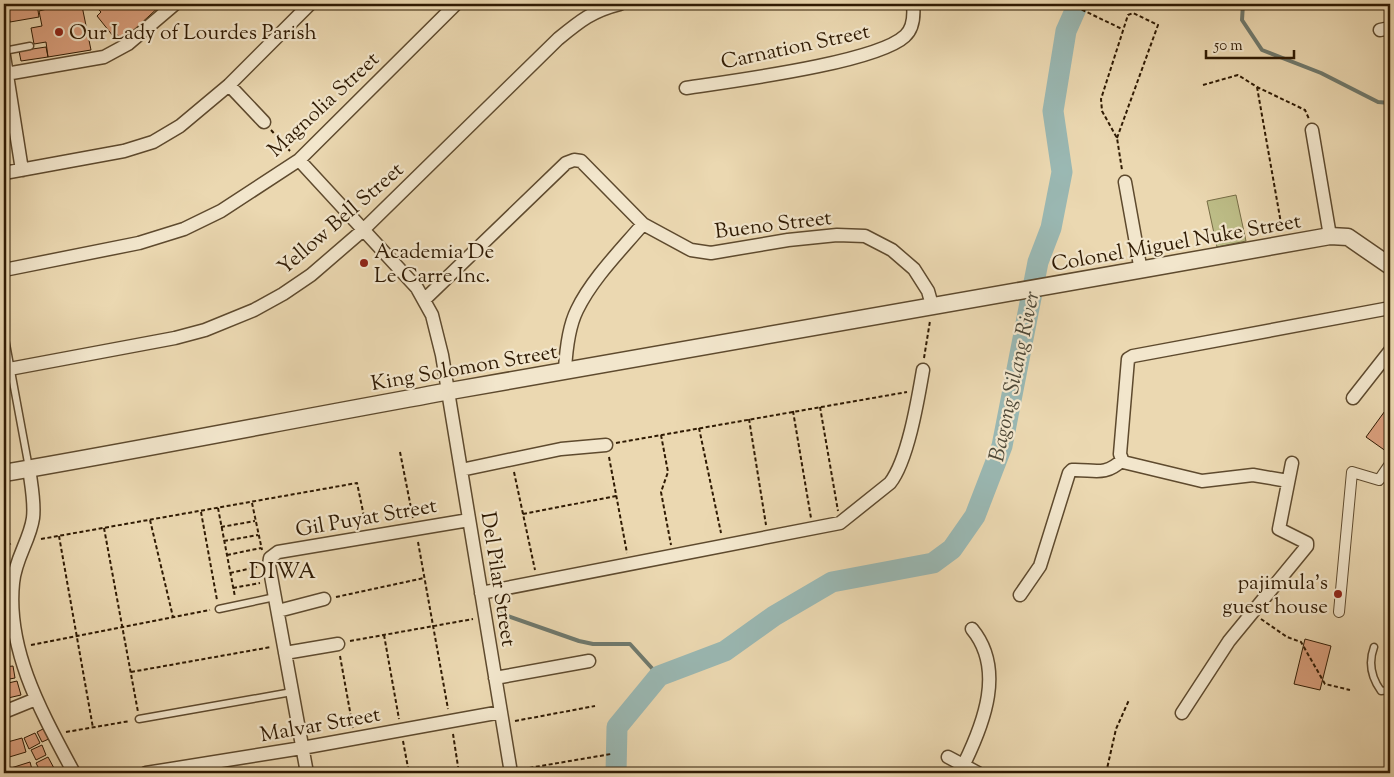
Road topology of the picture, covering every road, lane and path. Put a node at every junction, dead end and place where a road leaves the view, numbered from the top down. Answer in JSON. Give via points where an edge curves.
{"nodes":[{"id":1,"x":175,"y":4,"type":"edge"},
{"id":2,"x":310,"y":4,"type":"edge"},
{"id":3,"x":456,"y":4,"type":"edge"},
{"id":4,"x":620,"y":4,"type":"edge"},
{"id":5,"x":913,"y":4,"type":"edge"},
{"id":6,"x":1070,"y":4,"type":"edge"},
{"id":7,"x":1123,"y":29,"type":"junction"},
{"id":8,"x":30,"y":46,"type":"dead end"},
{"id":9,"x":4,"y":51,"type":"edge"},
{"id":10,"x":4,"y":56,"type":"edge"},
{"id":11,"x":6,"y":74,"type":"junction"},
{"id":12,"x":229,"y":84,"type":"junction"},
{"id":13,"x":1203,"y":85,"type":"dead end"},
{"id":14,"x":1257,"y":87,"type":"junction"},
{"id":15,"x":686,"y":88,"type":"dead end"},
{"id":16,"x":264,"y":122,"type":"joint"},
{"id":17,"x":1312,"y":130,"type":"joint"},
{"id":18,"x":1117,"y":138,"type":"junction"},
{"id":19,"x":298,"y":160,"type":"junction"},
{"id":20,"x":22,"y":170,"type":"junction"},
{"id":21,"x":4,"y":173,"type":"edge"},
{"id":22,"x":1125,"y":182,"type":"joint"},
{"id":23,"x":643,"y":224,"type":"junction"},
{"id":24,"x":362,"y":231,"type":"junction"},
{"id":25,"x":1330,"y":236,"type":"junction"},
{"id":26,"x":1285,"y":244,"type":"junction"},
{"id":27,"x":1390,"y":266,"type":"edge"},
{"id":28,"x":4,"y":270,"type":"edge"},
{"id":29,"x":1141,"y":271,"type":"junction"},
{"id":30,"x":424,"y":300,"type":"junction"},
{"id":31,"x":932,"y":305,"type":"junction"},
{"id":32,"x":1390,"y":308,"type":"edge"},
{"id":33,"x":4,"y":333,"type":"edge"},
{"id":34,"x":1390,"y":351,"type":"edge"},
{"id":35,"x":7,"y":370,"type":"edge"},
{"id":36,"x":565,"y":370,"type":"junction"},
{"id":37,"x":923,"y":370,"type":"joint"},
{"id":38,"x":919,"y":390,"type":"junction"},
{"id":39,"x":448,"y":391,"type":"junction"},
{"id":40,"x":1353,"y":398,"type":"dead end"},
{"id":41,"x":820,"y":407,"type":"junction"},
{"id":42,"x":793,"y":411,"type":"junction"},
{"id":43,"x":749,"y":419,"type":"junction"},
{"id":44,"x":699,"y":428,"type":"junction"},
{"id":45,"x":661,"y":435,"type":"junction"},
{"id":46,"x":606,"y":445,"type":"junction"},
{"id":47,"x":400,"y":452,"type":"dead end"},
{"id":48,"x":512,"y":460,"type":"junction"},
{"id":49,"x":1122,"y":460,"type":"junction"},
{"id":50,"x":1292,"y":463,"type":"dead end"},
{"id":51,"x":1390,"y":464,"type":"edge"},
{"id":52,"x":29,"y":468,"type":"junction"},
{"id":53,"x":461,"y":470,"type":"junction"},
{"id":54,"x":4,"y":473,"type":"edge"},
{"id":55,"x":1288,"y":481,"type":"junction"},
{"id":56,"x":616,"y":496,"type":"junction"},
{"id":57,"x":252,"y":502,"type":"junction"},
{"id":58,"x":218,"y":508,"type":"junction"},
{"id":59,"x":201,"y":511,"type":"junction"},
{"id":60,"x":523,"y":514,"type":"junction"},
{"id":61,"x":150,"y":520,"type":"junction"},
{"id":62,"x":469,"y":520,"type":"junction"},
{"id":63,"x":255,"y":521,"type":"junction"},
{"id":64,"x":840,"y":523,"type":"junction"},
{"id":65,"x":221,"y":527,"type":"junction"},
{"id":66,"x":104,"y":528,"type":"junction"},
{"id":67,"x":813,"y":528,"type":"junction"},
{"id":68,"x":415,"y":530,"type":"junction"},
{"id":69,"x":258,"y":535,"type":"junction"},
{"id":70,"x":59,"y":536,"type":"junction"},
{"id":71,"x":368,"y":537,"type":"junction"},
{"id":72,"x":768,"y":537,"type":"junction"},
{"id":73,"x":24,"y":542,"type":"junction"},
{"id":74,"x":224,"y":542,"type":"junction"},
{"id":75,"x":4,"y":546,"type":"edge"},
{"id":76,"x":723,"y":546,"type":"junction"},
{"id":77,"x":261,"y":548,"type":"junction"},
{"id":78,"x":227,"y":555,"type":"junction"},
{"id":79,"x":673,"y":556,"type":"junction"},
{"id":80,"x":270,"y":561,"type":"junction"},
{"id":81,"x":629,"y":564,"type":"junction"},
{"id":82,"x":230,"y":573,"type":"junction"},
{"id":83,"x":424,"y":578,"type":"junction"},
{"id":84,"x":272,"y":581,"type":"junction"},
{"id":85,"x":537,"y":582,"type":"junction"},
{"id":86,"x":233,"y":588,"type":"junction"},
{"id":87,"x":481,"y":593,"type":"junction"},
{"id":88,"x":1020,"y":595,"type":"dead end"},
{"id":89,"x":275,"y":597,"type":"junction"},
{"id":90,"x":324,"y":599,"type":"joint"},
{"id":91,"x":236,"y":605,"type":"junction"},
{"id":92,"x":219,"y":608,"type":"junction"},
{"id":93,"x":278,"y":611,"type":"junction"},
{"id":94,"x":1339,"y":612,"type":"dead end"},
{"id":95,"x":1253,"y":614,"type":"junction"},
{"id":96,"x":485,"y":617,"type":"junction"},
{"id":97,"x":173,"y":618,"type":"junction"},
{"id":98,"x":433,"y":626,"type":"junction"},
{"id":99,"x":122,"y":627,"type":"junction"},
{"id":100,"x":972,"y":629,"type":"dead end"},
{"id":101,"x":384,"y":635,"type":"junction"},
{"id":102,"x":77,"y":636,"type":"junction"},
{"id":103,"x":338,"y":644,"type":"junction"},
{"id":104,"x":18,"y":647,"type":"junction"},
{"id":105,"x":1374,"y":647,"type":"dead end"},
{"id":106,"x":285,"y":649,"type":"junction"},
{"id":107,"x":590,"y":661,"type":"dead end"},
{"id":108,"x":131,"y":672,"type":"junction"},
{"id":109,"x":495,"y":678,"type":"junction"},
{"id":110,"x":1350,"y":690,"type":"dead end"},
{"id":111,"x":1390,"y":690,"type":"edge"},
{"id":112,"x":292,"y":692,"type":"junction"},
{"id":113,"x":36,"y":699,"type":"junction"},
{"id":114,"x":1130,"y":700,"type":"dead end"},
{"id":115,"x":595,"y":706,"type":"dead end"},
{"id":116,"x":4,"y":712,"type":"edge"},
{"id":117,"x":1182,"y":713,"type":"dead end"},
{"id":118,"x":502,"y":718,"type":"junction"},
{"id":119,"x":139,"y":719,"type":"junction"},
{"id":120,"x":450,"y":721,"type":"junction"},
{"id":121,"x":93,"y":728,"type":"junction"},
{"id":122,"x":401,"y":730,"type":"junction"},
{"id":123,"x":54,"y":734,"type":"junction"},
{"id":124,"x":354,"y":739,"type":"junction"},
{"id":125,"x":302,"y":748,"type":"junction"},
{"id":126,"x":611,"y":754,"type":"dead end"},
{"id":127,"x":948,"y":756,"type":"dead end"},
{"id":128,"x":964,"y":764,"type":"junction"},
{"id":129,"x":511,"y":772,"type":"edge"},
{"id":130,"x":74,"y":773,"type":"edge"},
{"id":131,"x":146,"y":773,"type":"edge"},
{"id":132,"x":307,"y":773,"type":"edge"},
{"id":133,"x":409,"y":773,"type":"edge"},
{"id":134,"x":459,"y":773,"type":"edge"},
{"id":135,"x":978,"y":773,"type":"edge"},
{"id":136,"x":1106,"y":773,"type":"edge"}],
"edges":[{"from":1,"to":11,"type":"street","via":[[128,44],[104,57]]},
{"from":2,"to":12,"type":"street"},
{"from":3,"to":19,"type":"street","name":"Magnolia Street"},
{"from":4,"to":24,"type":"street","name":"Yellow Bell Street","via":[[598,10],[558,39]]},
{"from":5,"to":15,"type":"street","name":"Carnation Street","via":[[914,18],[907,35],[889,46],[815,66]]},
{"from":6,"to":7,"type":"path"},
{"from":7,"to":18,"type":"path","via":[[1101,99],[1102,111]]},
{"from":7,"to":18,"type":"path","via":[[1128,15],[1133,13],[1158,25]]},
{"from":8,"to":9,"type":"lane"},
{"from":10,"to":11,"type":"street"},
{"from":11,"to":20,"type":"street"},
{"from":12,"to":16,"type":"street"},
{"from":12,"to":20,"type":"street","via":[[180,126],[153,142],[124,151]]},
{"from":13,"to":14,"type":"path","via":[[1238,75]]},
{"from":14,"to":17,"type":"path","via":[[1305,110]]},
{"from":14,"to":26,"type":"path"},
{"from":16,"to":19,"type":"path"},
{"from":17,"to":25,"type":"street"},
{"from":18,"to":22,"type":"path"},
{"from":19,"to":24,"type":"street","name":"Del Pilar Street"},
{"from":19,"to":28,"type":"street","name":"Magnolia Street","via":[[221,212],[184,229],[139,243]]},
{"from":20,"to":21,"type":"street"},
{"from":22,"to":29,"type":"street"},
{"from":23,"to":30,"type":"street","name":"Bueno Street","via":[[581,161],[574,160],[566,163]]},
{"from":23,"to":31,"type":"street","name":"Bueno Street","via":[[691,250],[711,253],[788,240],[865,236],[892,250],[914,269],[928,291]]},
{"from":23,"to":36,"type":"street","via":[[576,312],[566,350]]},
{"from":24,"to":30,"type":"street","name":"Del Pilar Street","via":[[404,273]]},
{"from":24,"to":35,"type":"street","name":"Yellow Bell Street","via":[[311,275],[283,294],[205,330]]},
{"from":25,"to":26,"type":"street","name":"Colonel Miguel Nuke Street"},
{"from":25,"to":27,"type":"street","name":"Colonel Miguel Nuke Street","via":[[1348,237]]},
{"from":26,"to":29,"type":"street","name":"Colonel Miguel Nuke Street"},
{"from":29,"to":31,"type":"street","name":"Colonel Miguel Nuke Street"},
{"from":30,"to":39,"type":"street","name":"Del Pilar Street","via":[[437,334]]},
{"from":31,"to":36,"type":"street","name":"King Solomon Street"},
{"from":31,"to":37,"type":"path"},
{"from":32,"to":49,"type":"street","via":[[1129,358]]},
{"from":33,"to":35,"type":"lane"},
{"from":34,"to":40,"type":"street"},
{"from":35,"to":52,"type":"lane"},
{"from":36,"to":39,"type":"street","name":"King Solomon Street"},
{"from":37,"to":38,"type":"street"},
{"from":38,"to":41,"type":"path"},
{"from":38,"to":64,"type":"street","via":[[909,437],[892,480]]},
{"from":39,"to":52,"type":"street","name":"King Solomon Street"},
{"from":39,"to":53,"type":"street","name":"Del Pilar Street"},
{"from":41,"to":42,"type":"path"},
{"from":41,"to":64,"type":"path"},
{"from":42,"to":43,"type":"path"},
{"from":42,"to":67,"type":"path"},
{"from":43,"to":44,"type":"path"},
{"from":43,"to":72,"type":"path"},
{"from":44,"to":45,"type":"path"},
{"from":44,"to":76,"type":"path"},
{"from":45,"to":46,"type":"path"},
{"from":45,"to":79,"type":"path","via":[[668,472],[661,492]]},
{"from":46,"to":48,"type":"street","via":[[561,449]]},
{"from":46,"to":56,"type":"path"},
{"from":47,"to":68,"type":"path"},
{"from":48,"to":53,"type":"street"},
{"from":48,"to":60,"type":"path"},
{"from":49,"to":55,"type":"street","via":[[1127,464],[1202,481],[1253,475]]},
{"from":49,"to":88,"type":"street","via":[[1113,469],[1072,470],[1069,473],[1040,566]]},
{"from":50,"to":55,"type":"street"},
{"from":51,"to":94,"type":"street","via":[[1379,480],[1352,472]]},
{"from":52,"to":54,"type":"street","name":"King Solomon Street"},
{"from":52,"to":73,"type":"street","via":[[33,519]]},
{"from":53,"to":62,"type":"street","name":"Del Pilar Street"},
{"from":55,"to":95,"type":"street","via":[[1279,529],[1308,546]]},
{"from":56,"to":60,"type":"path"},
{"from":56,"to":81,"type":"path"},
{"from":57,"to":58,"type":"path"},
{"from":57,"to":63,"type":"path"},
{"from":57,"to":71,"type":"path","via":[[358,483]]},
{"from":58,"to":59,"type":"path"},
{"from":58,"to":65,"type":"path"},
{"from":59,"to":61,"type":"path"},
{"from":59,"to":92,"type":"path"},
{"from":60,"to":85,"type":"path"},
{"from":61,"to":66,"type":"path"},
{"from":61,"to":97,"type":"path"},
{"from":62,"to":68,"type":"street","name":"Gil Puyat Street"},
{"from":62,"to":87,"type":"street","name":"Del Pilar Street"},
{"from":63,"to":65,"type":"path"},
{"from":63,"to":69,"type":"path"},
{"from":64,"to":67,"type":"street"},
{"from":65,"to":74,"type":"path"},
{"from":66,"to":70,"type":"path"},
{"from":66,"to":99,"type":"path"},
{"from":67,"to":72,"type":"street"},
{"from":68,"to":71,"type":"street","name":"Gil Puyat Street"},
{"from":68,"to":83,"type":"path"},
{"from":69,"to":74,"type":"path"},
{"from":69,"to":77,"type":"path"},
{"from":70,"to":73,"type":"path"},
{"from":70,"to":102,"type":"path"},
{"from":71,"to":80,"type":"street","name":"Gil Puyat Street","via":[[278,552]]},
{"from":72,"to":76,"type":"street"},
{"from":73,"to":75,"type":"path"},
{"from":73,"to":104,"type":"street","via":[[13,584],[12,606]]},
{"from":74,"to":78,"type":"path"},
{"from":76,"to":79,"type":"street"},
{"from":77,"to":78,"type":"path"},
{"from":77,"to":80,"type":"path"},
{"from":78,"to":82,"type":"path"},
{"from":79,"to":81,"type":"street"},
{"from":80,"to":82,"type":"path"},
{"from":80,"to":84,"type":"street"},
{"from":81,"to":85,"type":"street"},
{"from":82,"to":86,"type":"path"},
{"from":83,"to":90,"type":"path"},
{"from":83,"to":98,"type":"path"},
{"from":84,"to":86,"type":"path"},
{"from":84,"to":89,"type":"street"},
{"from":85,"to":87,"type":"street"},
{"from":86,"to":91,"type":"path"},
{"from":87,"to":96,"type":"street","name":"Del Pilar Street"},
{"from":89,"to":91,"type":"lane"},
{"from":89,"to":93,"type":"street"},
{"from":90,"to":93,"type":"street"},
{"from":91,"to":92,"type":"lane"},
{"from":92,"to":97,"type":"path"},
{"from":93,"to":106,"type":"street"},
{"from":95,"to":110,"type":"path","via":[[1287,637],[1301,642],[1326,684]]},
{"from":95,"to":117,"type":"street","via":[[1211,666]]},
{"from":96,"to":98,"type":"path"},
{"from":96,"to":109,"type":"street","name":"Del Pilar Street"},
{"from":97,"to":99,"type":"path"},
{"from":98,"to":101,"type":"path"},
{"from":98,"to":120,"type":"path"},
{"from":99,"to":102,"type":"path"},
{"from":99,"to":108,"type":"path"},
{"from":100,"to":128,"type":"street","via":[[981,640],[990,668],[984,715]]},
{"from":101,"to":103,"type":"path"},
{"from":101,"to":122,"type":"path"},
{"from":102,"to":104,"type":"path"},
{"from":102,"to":121,"type":"path"},
{"from":103,"to":106,"type":"street"},
{"from":103,"to":124,"type":"path"},
{"from":104,"to":113,"type":"street"},
{"from":105,"to":111,"type":"lane","via":[[1370,662],[1375,682],[1381,691]]},
{"from":106,"to":108,"type":"path"},
{"from":106,"to":112,"type":"street"},
{"from":107,"to":109,"type":"street"},
{"from":108,"to":119,"type":"path"},
{"from":109,"to":118,"type":"street","name":"Del Pilar Street"},
{"from":112,"to":119,"type":"lane"},
{"from":112,"to":125,"type":"street"},
{"from":113,"to":116,"type":"street"},
{"from":113,"to":123,"type":"street"},
{"from":114,"to":136,"type":"path","via":[[1116,729]]},
{"from":115,"to":118,"type":"path"},
{"from":118,"to":120,"type":"street","name":"Malvar Street"},
{"from":118,"to":129,"type":"street","name":"Del Pilar Street"},
{"from":119,"to":121,"type":"path"},
{"from":120,"to":122,"type":"street","name":"Malvar Street"},
{"from":120,"to":134,"type":"path"},
{"from":121,"to":123,"type":"path"},
{"from":122,"to":124,"type":"street","name":"Malvar Street"},
{"from":122,"to":133,"type":"path"},
{"from":123,"to":130,"type":"street"},
{"from":124,"to":125,"type":"street","name":"Malvar Street"},
{"from":125,"to":131,"type":"street","name":"Malvar Street"},
{"from":125,"to":132,"type":"street"},
{"from":126,"to":129,"type":"path"},
{"from":127,"to":128,"type":"street"},
{"from":128,"to":135,"type":"street"}]}
